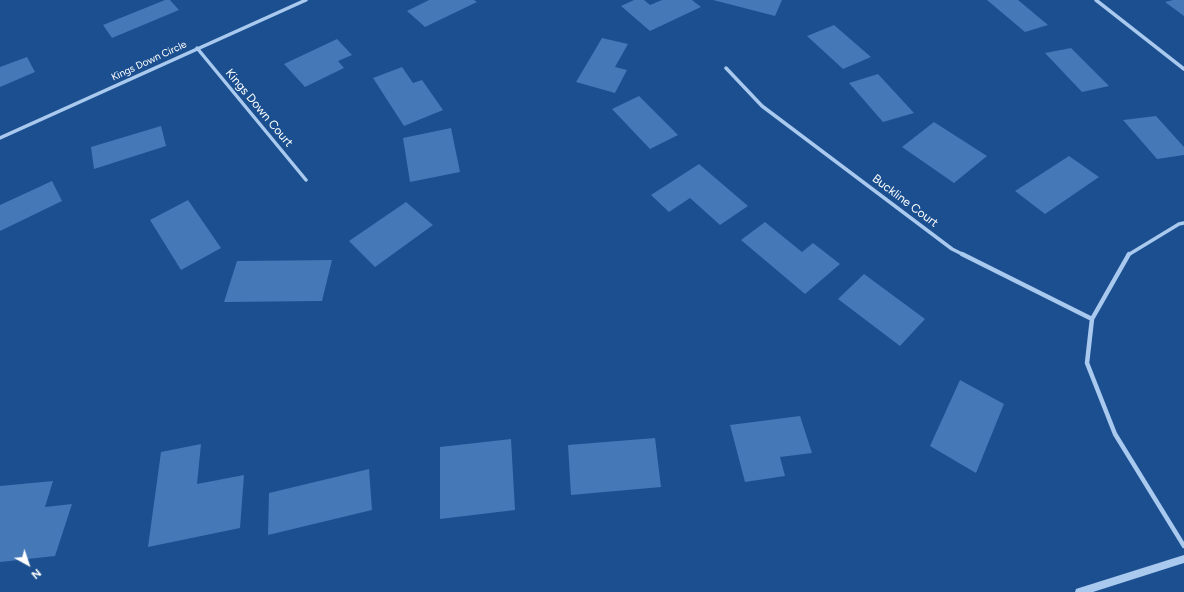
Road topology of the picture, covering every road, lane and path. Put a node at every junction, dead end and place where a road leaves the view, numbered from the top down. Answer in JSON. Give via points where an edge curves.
{"nodes":[{"id":1,"x":306,"y":0,"type":"edge"},
{"id":2,"x":1096,"y":0,"type":"edge"},
{"id":3,"x":197,"y":48,"type":"junction"},
{"id":4,"x":726,"y":68,"type":"dead end"},
{"id":5,"x":1184,"y":69,"type":"edge"},
{"id":6,"x":0,"y":138,"type":"edge"},
{"id":7,"x":306,"y":180,"type":"dead end"},
{"id":8,"x":1184,"y":223,"type":"edge"},
{"id":9,"x":1092,"y":319,"type":"junction"},
{"id":10,"x":1184,"y":546,"type":"edge"},
{"id":11,"x":1184,"y":559,"type":"edge"},
{"id":12,"x":1079,"y":592,"type":"edge"}],
"edges":[{"from":1,"to":3,"type":"street","name":"Kings Down Circle"},
{"from":2,"to":5,"type":"street"},
{"from":3,"to":6,"type":"street","name":"Kings Down Circle"},
{"from":3,"to":7,"type":"street","name":"Kings Down Court"},
{"from":4,"to":9,"type":"street","name":"Buckline Court","via":[[762,106],[952,249]]},
{"from":8,"to":9,"type":"street","via":[[1128,255]]},
{"from":9,"to":10,"type":"street","via":[[1087,363],[1115,434]]},
{"from":11,"to":12,"type":"street"}]}
